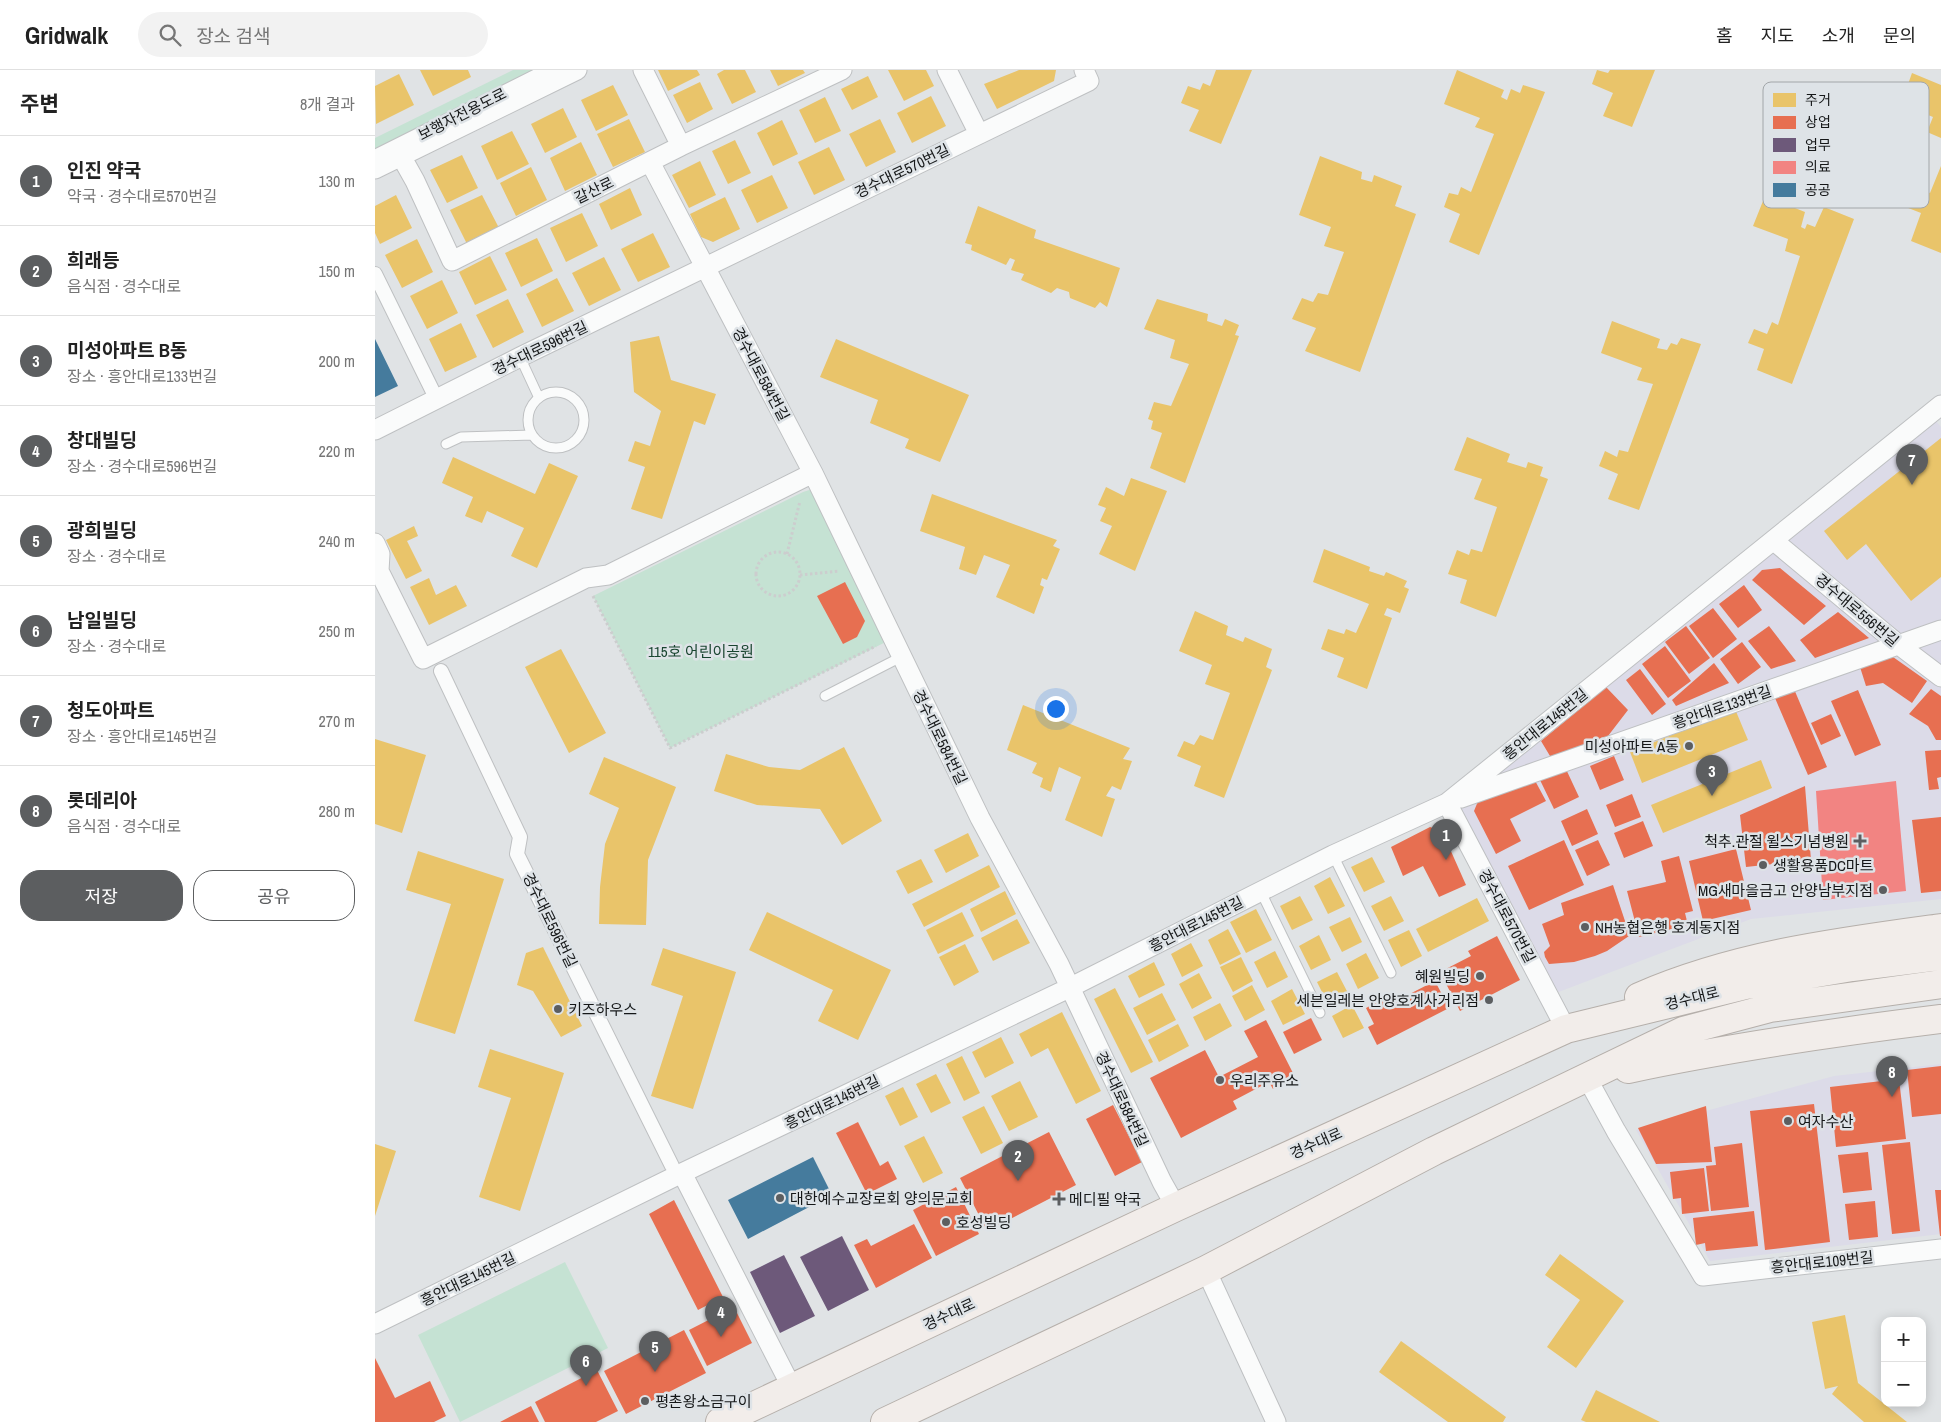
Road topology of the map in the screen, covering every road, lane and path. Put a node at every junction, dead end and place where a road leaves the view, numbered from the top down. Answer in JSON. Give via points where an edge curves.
{"nodes":[{"id":1,"x":549,"y":70,"type":"edge"},
{"id":2,"x":577,"y":70,"type":"edge"},
{"id":3,"x":643,"y":70,"type":"edge"},
{"id":4,"x":841,"y":70,"type":"edge"},
{"id":5,"x":947,"y":70,"type":"edge"},
{"id":6,"x":1084,"y":70,"type":"edge"},
{"id":7,"x":979,"y":134,"type":"junction"},
{"id":8,"x":681,"y":146,"type":"junction"},
{"id":9,"x":401,"y":156,"type":"junction"},
{"id":10,"x":375,"y":157,"type":"edge"},
{"id":11,"x":650,"y":162,"type":"junction"},
{"id":12,"x":375,"y":169,"type":"edge"},
{"id":13,"x":705,"y":267,"type":"junction"},
{"id":14,"x":375,"y":274,"type":"edge"},
{"id":15,"x":520,"y":357,"type":"junction"},
{"id":16,"x":539,"y":398,"type":"junction"},
{"id":17,"x":437,"y":400,"type":"junction"},
{"id":18,"x":1941,"y":404,"type":"edge"},
{"id":19,"x":375,"y":430,"type":"edge"},
{"id":20,"x":532,"y":435,"type":"junction"},
{"id":21,"x":446,"y":444,"type":"dead end"},
{"id":22,"x":813,"y":473,"type":"junction"},
{"id":23,"x":803,"y":492,"type":"dead end"},
{"id":24,"x":1774,"y":541,"type":"junction"},
{"id":25,"x":375,"y":543,"type":"edge"},
{"id":26,"x":787,"y":554,"type":"junction"},
{"id":27,"x":842,"y":570,"type":"dead end"},
{"id":28,"x":800,"y":575,"type":"junction"},
{"id":29,"x":593,"y":596,"type":"dead end"},
{"id":30,"x":1941,"y":630,"type":"edge"},
{"id":31,"x":879,"y":645,"type":"dead end"},
{"id":32,"x":1899,"y":645,"type":"junction"},
{"id":33,"x":901,"y":657,"type":"junction"},
{"id":34,"x":441,"y":671,"type":"dead end"},
{"id":35,"x":1941,"y":677,"type":"edge"},
{"id":36,"x":825,"y":696,"type":"dead end"},
{"id":37,"x":1447,"y":803,"type":"junction"},
{"id":38,"x":1333,"y":855,"type":"junction"},
{"id":39,"x":1261,"y":892,"type":"junction"},
{"id":40,"x":1941,"y":928,"type":"edge"},
{"id":41,"x":1941,"y":956,"type":"edge"},
{"id":42,"x":1391,"y":973,"type":"dead end"},
{"id":43,"x":1941,"y":984,"type":"edge"},
{"id":44,"x":1069,"y":988,"type":"junction"},
{"id":45,"x":1320,"y":1013,"type":"dead end"},
{"id":46,"x":1941,"y":1019,"type":"edge"},
{"id":47,"x":1566,"y":1029,"type":"junction"},
{"id":48,"x":1587,"y":1078,"type":"junction"},
{"id":49,"x":677,"y":1170,"type":"junction"},
{"id":50,"x":1176,"y":1207,"type":"junction"},
{"id":51,"x":1941,"y":1249,"type":"edge"},
{"id":52,"x":1206,"y":1270,"type":"junction"},
{"id":53,"x":375,"y":1324,"type":"edge"},
{"id":54,"x":792,"y":1388,"type":"junction"},
{"id":55,"x":720,"y":1422,"type":"edge"},
{"id":56,"x":885,"y":1422,"type":"edge"},
{"id":57,"x":1276,"y":1422,"type":"edge"}],
"edges":[{"from":1,"to":10,"type":"street","name":"보행자전용도로"},
{"from":2,"to":9,"type":"street"},
{"from":3,"to":8,"type":"street"},
{"from":4,"to":8,"type":"street","name":"갈산로"},
{"from":5,"to":7,"type":"street"},
{"from":6,"to":7,"type":"street","name":"경수대로570번길","via":[[1089,81]]},
{"from":7,"to":13,"type":"street","name":"경수대로570번길"},
{"from":8,"to":11,"type":"street","name":"갈산로"},
{"from":9,"to":11,"type":"street","name":"갈산로","via":[[452,261]]},
{"from":9,"to":12,"type":"street"},
{"from":11,"to":13,"type":"street","name":"경수대로584번길"},
{"from":13,"to":15,"type":"street","name":"경수대로596번길"},
{"from":13,"to":22,"type":"street","name":"경수대로584번길"},
{"from":14,"to":17,"type":"street"},
{"from":15,"to":16,"type":"lane"},
{"from":15,"to":17,"type":"street","name":"경수대로596번길"},
{"from":16,"to":20,"type":"lane","via":[[530,408],[528,422]]},
{"from":16,"to":20,"type":"lane","via":[[551,392],[570,396],[583,411],[584,425],[579,437],[568,446],[555,448],[542,444]]},
{"from":17,"to":19,"type":"street","name":"경수대로596번길"},
{"from":18,"to":24,"type":"street","name":"흥안대로145번길"},
{"from":20,"to":21,"type":"lane","via":[[461,437]]},
{"from":22,"to":25,"type":"street","via":[[608,575],[586,578],[423,659],[379,571],[380,554]]},
{"from":22,"to":33,"type":"street","name":"경수대로584번길"},
{"from":23,"to":26,"type":"path"},
{"from":24,"to":32,"type":"street","name":"경수대로556번길"},
{"from":24,"to":37,"type":"street","name":"흥안대로145번길"},
{"from":26,"to":28,"type":"path","via":[[794,559]]},
{"from":26,"to":28,"type":"path","via":[[779,551],[770,553],[757,564],[755,573],[761,589],[768,594],[785,595],[792,590]]},
{"from":27,"to":28,"type":"path"},
{"from":29,"to":31,"type":"path","via":[[670,748]]},
{"from":30,"to":32,"type":"street","name":"흥안대로133번길"},
{"from":32,"to":35,"type":"street","name":"경수대로556번길"},
{"from":32,"to":37,"type":"street","name":"흥안대로133번길"},
{"from":33,"to":36,"type":"lane"},
{"from":33,"to":44,"type":"street","name":"경수대로584번길"},
{"from":34,"to":49,"type":"street","name":"경수대로596번길","via":[[520,837],[517,854]]},
{"from":37,"to":38,"type":"street","name":"흥안대로145번길"},
{"from":37,"to":47,"type":"street","name":"경수대로570번길"},
{"from":38,"to":39,"type":"street","name":"흥안대로145번길"},
{"from":38,"to":42,"type":"lane"},
{"from":39,"to":44,"type":"street","name":"흥안대로145번길"},
{"from":39,"to":45,"type":"lane"},
{"from":40,"to":47,"type":"main road","via":[[1850,940],[1745,960],[1673,982]]},
{"from":41,"to":47,"type":"main road","name":"경수대로","via":[[1746,984]]},
{"from":43,"to":48,"type":"main road","name":"경수대로","via":[[1770,1008],[1683,1030]]},
{"from":44,"to":49,"type":"street","name":"흥안대로145번길"},
{"from":44,"to":50,"type":"street","name":"경수대로584번길","via":[[1161,1182]]},
{"from":46,"to":48,"type":"main road","via":[[1700,1054]]},
{"from":47,"to":50,"type":"main road","name":"경수대로"},
{"from":48,"to":51,"type":"street","name":"흥안대로109번길","via":[[1703,1276]]},
{"from":48,"to":52,"type":"main road","name":"경수대로","via":[[1434,1151]]},
{"from":49,"to":53,"type":"street","name":"흥안대로145번길"},
{"from":49,"to":54,"type":"street","name":"경수대로596번길"},
{"from":50,"to":54,"type":"main road","name":"경수대로"},
{"from":52,"to":56,"type":"main road","name":"경수대로"},
{"from":52,"to":57,"type":"street"},
{"from":54,"to":55,"type":"main road","name":"경수대로"}]}
